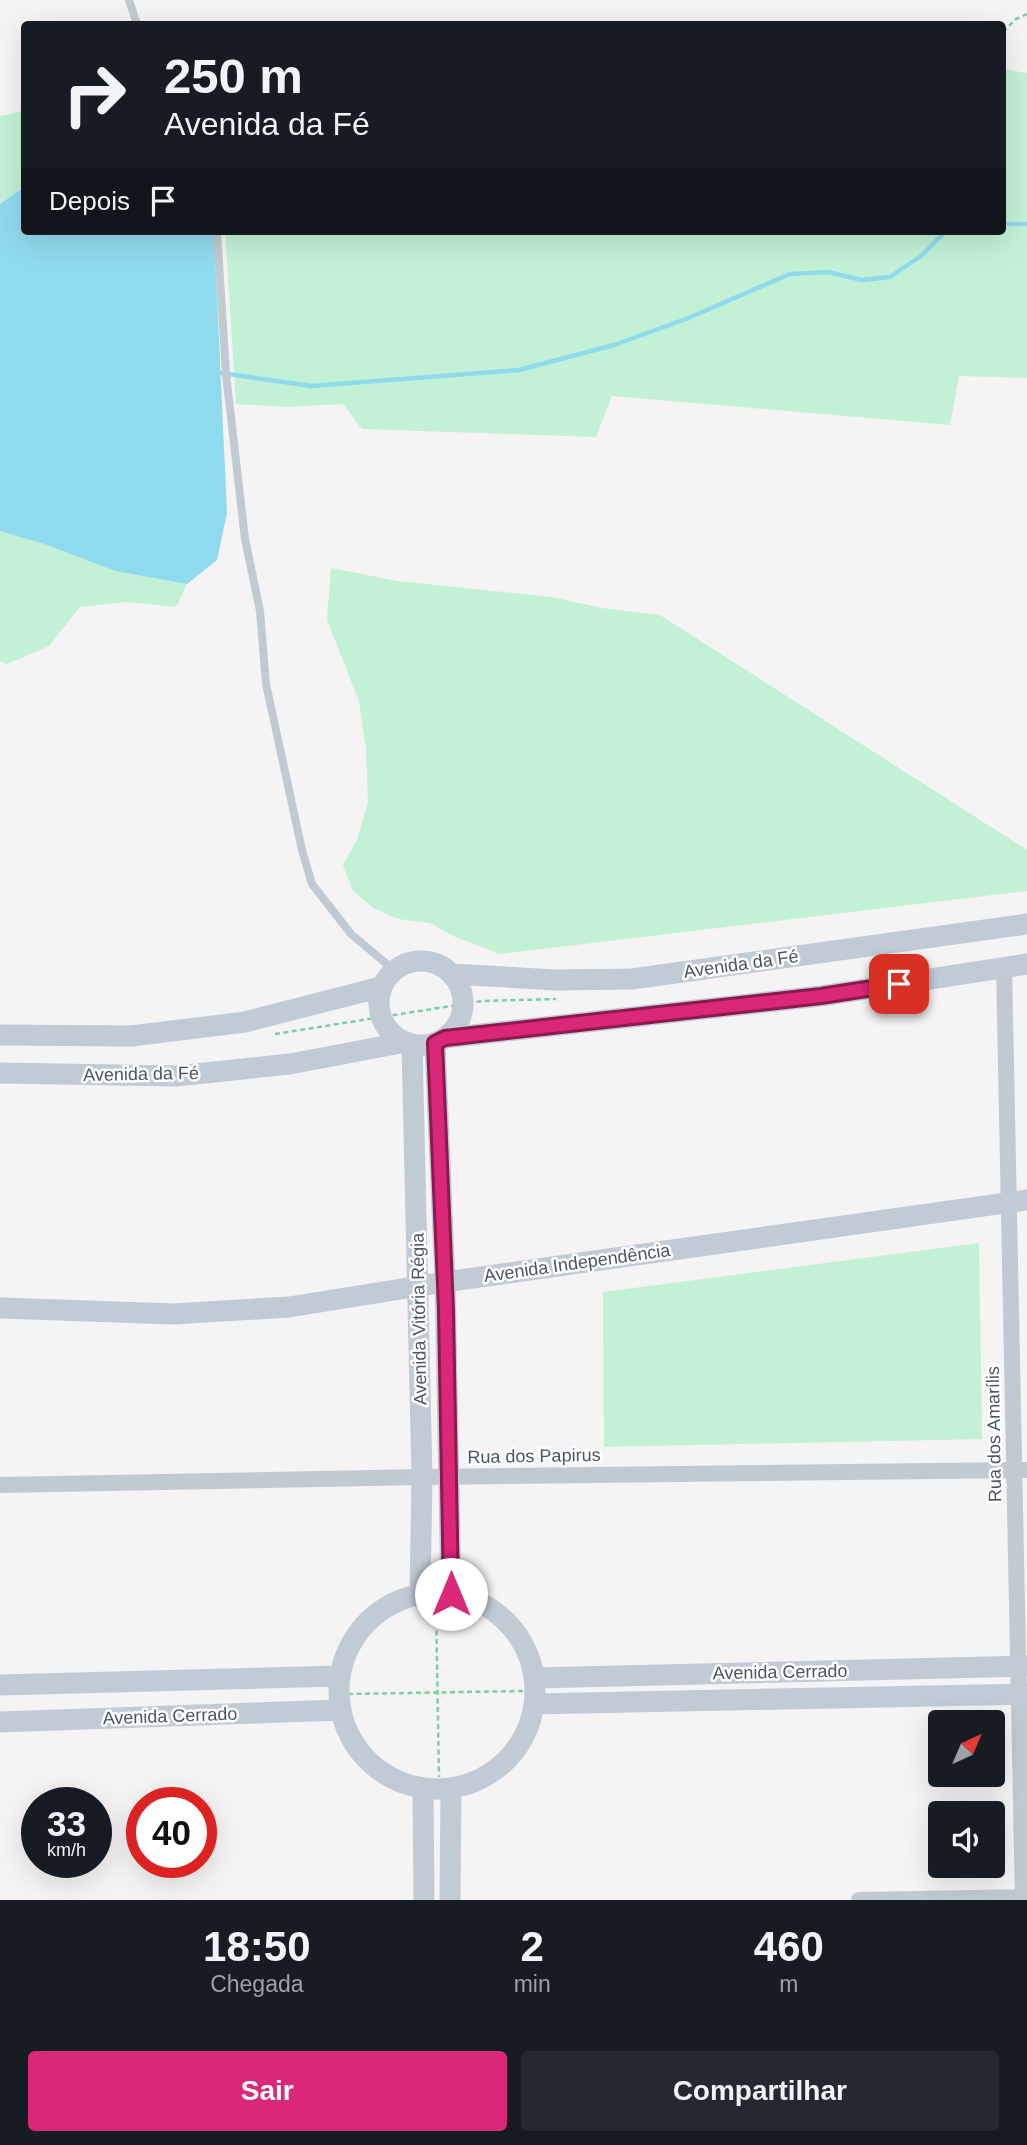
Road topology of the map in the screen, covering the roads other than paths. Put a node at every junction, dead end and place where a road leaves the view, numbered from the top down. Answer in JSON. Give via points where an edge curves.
{"nodes":[{"id":1,"x":129,"y":0,"type":"edge"},
{"id":2,"x":136,"y":21,"type":"edge"},
{"id":3,"x":217,"y":235,"type":"edge"},
{"id":4,"x":1027,"y":924,"type":"edge"},
{"id":5,"x":1027,"y":964,"type":"edge"},
{"id":6,"x":1004,"y":967,"type":"junction"},
{"id":7,"x":453,"y":974,"type":"junction"},
{"id":8,"x":388,"y":979,"type":"junction"},
{"id":9,"x":0,"y":1035,"type":"edge"},
{"id":10,"x":440,"y":1041,"type":"junction"},
{"id":11,"x":409,"y":1043,"type":"junction"},
{"id":12,"x":0,"y":1073,"type":"edge"},
{"id":13,"x":1018,"y":1201,"type":"edge"},
{"id":14,"x":445,"y":1282,"type":"junction"},
{"id":15,"x":419,"y":1287,"type":"junction"},
{"id":16,"x":0,"y":1308,"type":"edge"},
{"id":17,"x":1021,"y":1470,"type":"edge"},
{"id":18,"x":450,"y":1476,"type":"junction"},
{"id":19,"x":422,"y":1477,"type":"junction"},
{"id":20,"x":0,"y":1485,"type":"edge"},
{"id":21,"x":451,"y":1594,"type":"junction"},
{"id":22,"x":420,"y":1595,"type":"junction"},
{"id":23,"x":1023,"y":1666,"type":"edge"},
{"id":24,"x":0,"y":1685,"type":"edge"},
{"id":25,"x":534,"y":1691,"type":"junction"},
{"id":26,"x":339,"y":1693,"type":"junction"},
{"id":27,"x":1023,"y":1695,"type":"edge"},
{"id":28,"x":0,"y":1722,"type":"edge"},
{"id":29,"x":424,"y":1788,"type":"junction"},
{"id":30,"x":451,"y":1788,"type":"junction"},
{"id":31,"x":1024,"y":1898,"type":"edge"},
{"id":32,"x":424,"y":1900,"type":"edge"},
{"id":33,"x":450,"y":1900,"type":"edge"},
{"id":34,"x":859,"y":1900,"type":"edge"}],
"edges":[{"from":1,"to":2,"type":"lane"},
{"from":3,"to":8,"type":"lane","via":[[226,374],[245,539],[260,611],[267,684],[302,849],[312,884]]},
{"from":4,"to":7,"type":"street","name":"Avenida da Fé","via":[[632,979]]},
{"from":5,"to":6,"type":"street"},
{"from":6,"to":10,"type":"street","via":[[821,996]]},
{"from":6,"to":13,"type":"street","name":"Rua dos Amarílis"},
{"from":7,"to":8,"type":"street","name":"Avenida da Fé","via":[[431,961],[405,963]]},
{"from":7,"to":10,"type":"street","via":[[463,1004],[460,1020]]},
{"from":8,"to":9,"type":"street","via":[[246,1022],[131,1036]]},
{"from":8,"to":11,"type":"street","via":[[379,998],[381,1017],[388,1029]]},
{"from":10,"to":11,"type":"street","name":"Avenida da Fé"},
{"from":10,"to":14,"type":"street","name":"Avenida Vitória Régia"},
{"from":11,"to":12,"type":"street","name":"Avenida da Fé","via":[[290,1064],[176,1076]]},
{"from":11,"to":15,"type":"street","name":"Avenida Vitória Régia"},
{"from":13,"to":14,"type":"street","name":"Avenida Independência"},
{"from":13,"to":17,"type":"street","name":"Rua dos Amarílis"},
{"from":14,"to":15,"type":"street","name":"Avenida Independência"},
{"from":14,"to":18,"type":"street","name":"Avenida Vitória Régia"},
{"from":15,"to":16,"type":"street","name":"Avenida Independência","via":[[289,1307],[174,1314]]},
{"from":15,"to":19,"type":"street","name":"Avenida Vitória Régia"},
{"from":17,"to":18,"type":"street","name":"Rua dos Papirus"},
{"from":17,"to":23,"type":"street","name":"Rua dos Amarílis"},
{"from":18,"to":19,"type":"street","name":"Rua dos Papirus"},
{"from":18,"to":21,"type":"street","name":"Avenida Vitória Régia"},
{"from":19,"to":20,"type":"street","name":"Rua dos Papirus"},
{"from":19,"to":22,"type":"street","name":"Avenida Vitória Régia"},
{"from":21,"to":22,"type":"street"},
{"from":21,"to":25,"type":"street","via":[[485,1606],[506,1623],[522,1644]]},
{"from":22,"to":26,"type":"street","via":[[391,1604],[366,1622],[348,1647]]},
{"from":23,"to":25,"type":"street","name":"Avenida Cerrado"},
{"from":23,"to":27,"type":"street","name":"Rua dos Amarílis"},
{"from":24,"to":26,"type":"street","name":"Avenida Cerrado"},
{"from":25,"to":27,"type":"street","name":"Avenida Cerrado"},
{"from":25,"to":30,"type":"street","via":[[527,1729],[506,1760],[476,1782]]},
{"from":26,"to":28,"type":"street","name":"Avenida Cerrado"},
{"from":26,"to":29,"type":"street","via":[[351,1738],[369,1762],[394,1780]]},
{"from":27,"to":31,"type":"street","name":"Rua dos Amarílis"},
{"from":29,"to":30,"type":"street"},
{"from":29,"to":32,"type":"street"},
{"from":30,"to":33,"type":"street"},
{"from":31,"to":34,"type":"street"}]}
